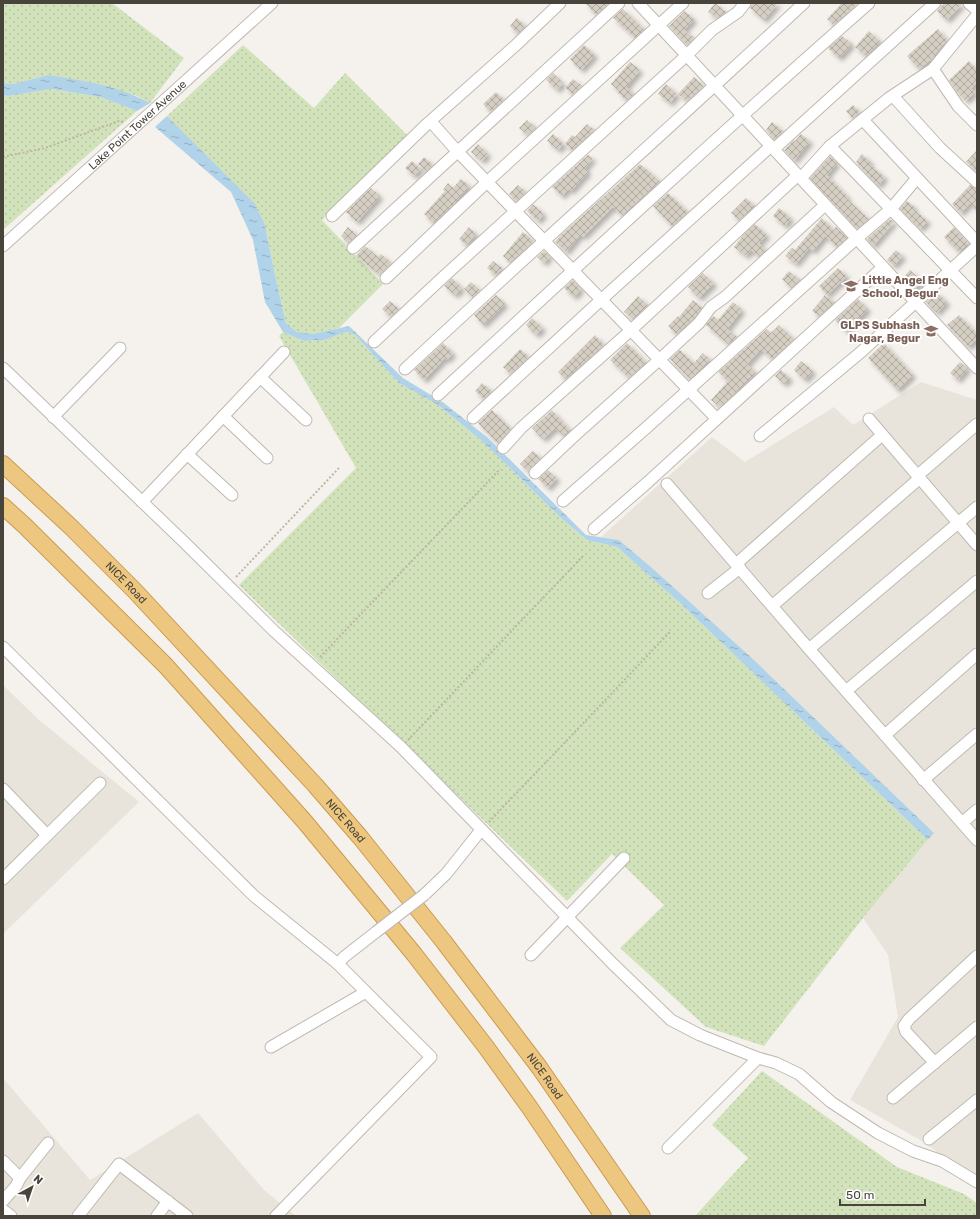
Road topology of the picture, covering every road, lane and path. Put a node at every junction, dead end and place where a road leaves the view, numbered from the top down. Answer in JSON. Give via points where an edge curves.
{"nodes":[{"id":1,"x":272,"y":3,"type":"edge"},
{"id":2,"x":560,"y":3,"type":"edge"},
{"id":3,"x":619,"y":3,"type":"edge"},
{"id":4,"x":638,"y":3,"type":"edge"},
{"id":5,"x":683,"y":3,"type":"edge"},
{"id":6,"x":745,"y":3,"type":"edge"},
{"id":7,"x":804,"y":3,"type":"edge"},
{"id":8,"x":869,"y":3,"type":"edge"},
{"id":9,"x":935,"y":3,"type":"edge"},
{"id":10,"x":969,"y":3,"type":"edge"},
{"id":11,"x":977,"y":10,"type":"edge"},
{"id":12,"x":977,"y":15,"type":"edge"},
{"id":13,"x":659,"y":25,"type":"junction"},
{"id":14,"x":687,"y":55,"type":"junction"},
{"id":15,"x":933,"y":69,"type":"junction"},
{"id":16,"x":715,"y":86,"type":"junction"},
{"id":17,"x":893,"y":96,"type":"junction"},
{"id":18,"x":743,"y":116,"type":"junction"},
{"id":19,"x":863,"y":120,"type":"junction"},
{"id":20,"x":127,"y":122,"type":"dead end"},
{"id":21,"x":430,"y":122,"type":"junction"},
{"id":22,"x":977,"y":125,"type":"edge"},
{"id":23,"x":830,"y":146,"type":"junction"},
{"id":24,"x":772,"y":147,"type":"junction"},
{"id":25,"x":458,"y":151,"type":"junction"},
{"id":26,"x":3,"y":157,"type":"edge"},
{"id":27,"x":799,"y":177,"type":"junction"},
{"id":28,"x":917,"y":178,"type":"junction"},
{"id":29,"x":487,"y":182,"type":"junction"},
{"id":30,"x":977,"y":182,"type":"edge"},
{"id":31,"x":825,"y":205,"type":"junction"},
{"id":32,"x":890,"y":208,"type":"junction"},
{"id":33,"x":516,"y":212,"type":"junction"},
{"id":34,"x":332,"y":216,"type":"dead end"},
{"id":35,"x":856,"y":238,"type":"junction"},
{"id":36,"x":544,"y":240,"type":"junction"},
{"id":37,"x":977,"y":242,"type":"edge"},
{"id":38,"x":3,"y":246,"type":"edge"},
{"id":39,"x":977,"y":246,"type":"edge"},
{"id":40,"x":353,"y":248,"type":"dead end"},
{"id":41,"x":883,"y":267,"type":"junction"},
{"id":42,"x":573,"y":270,"type":"junction"},
{"id":43,"x":950,"y":271,"type":"junction"},
{"id":44,"x":386,"y":278,"type":"dead end"},
{"id":45,"x":977,"y":298,"type":"edge"},
{"id":46,"x":602,"y":299,"type":"junction"},
{"id":47,"x":916,"y":303,"type":"junction"},
{"id":48,"x":630,"y":331,"type":"junction"},
{"id":49,"x":374,"y":342,"type":"dead end"},
{"id":50,"x":120,"y":348,"type":"dead end"},
{"id":51,"x":284,"y":352,"type":"dead end"},
{"id":52,"x":660,"y":360,"type":"junction"},
{"id":53,"x":3,"y":368,"type":"edge"},
{"id":54,"x":977,"y":368,"type":"edge"},
{"id":55,"x":405,"y":369,"type":"dead end"},
{"id":56,"x":260,"y":377,"type":"junction"},
{"id":57,"x":688,"y":390,"type":"junction"},
{"id":58,"x":438,"y":395,"type":"dead end"},
{"id":59,"x":223,"y":416,"type":"junction"},
{"id":60,"x":53,"y":417,"type":"junction"},
{"id":61,"x":473,"y":418,"type":"dead end"},
{"id":62,"x":716,"y":418,"type":"junction"},
{"id":63,"x":869,"y":419,"type":"dead end"},
{"id":64,"x":306,"y":420,"type":"dead end"},
{"id":65,"x":977,"y":424,"type":"edge"},
{"id":66,"x":882,"y":435,"type":"junction"},
{"id":67,"x":760,"y":436,"type":"dead end"},
{"id":68,"x":503,"y":448,"type":"dead end"},
{"id":69,"x":187,"y":454,"type":"junction"},
{"id":70,"x":267,"y":458,"type":"dead end"},
{"id":71,"x":3,"y":464,"type":"edge"},
{"id":72,"x":339,"y":468,"type":"dead end"},
{"id":73,"x":500,"y":470,"type":"dead end"},
{"id":74,"x":535,"y":473,"type":"dead end"},
{"id":75,"x":919,"y":477,"type":"junction"},
{"id":76,"x":667,"y":484,"type":"dead end"},
{"id":77,"x":232,"y":495,"type":"dead end"},
{"id":78,"x":563,"y":501,"type":"dead end"},
{"id":79,"x":142,"y":502,"type":"junction"},
{"id":80,"x":3,"y":506,"type":"edge"},
{"id":81,"x":977,"y":507,"type":"edge"},
{"id":82,"x":958,"y":523,"type":"junction"},
{"id":83,"x":594,"y":529,"type":"dead end"},
{"id":84,"x":977,"y":545,"type":"edge"},
{"id":85,"x":583,"y":556,"type":"dead end"},
{"id":86,"x":738,"y":566,"type":"junction"},
{"id":87,"x":977,"y":581,"type":"edge"},
{"id":88,"x":228,"y":585,"type":"junction"},
{"id":89,"x":708,"y":593,"type":"dead end"},
{"id":90,"x":772,"y":606,"type":"junction"},
{"id":91,"x":670,"y":632,"type":"dead end"},
{"id":92,"x":3,"y":647,"type":"edge"},
{"id":93,"x":809,"y":649,"type":"junction"},
{"id":94,"x":977,"y":654,"type":"edge"},
{"id":95,"x":312,"y":666,"type":"junction"},
{"id":96,"x":846,"y":691,"type":"junction"},
{"id":97,"x":977,"y":734,"type":"edge"},
{"id":98,"x":885,"y":735,"type":"junction"},
{"id":99,"x":401,"y":747,"type":"junction"},
{"id":100,"x":923,"y":780,"type":"junction"},
{"id":101,"x":100,"y":783,"type":"dead end"},
{"id":102,"x":3,"y":789,"type":"edge"},
{"id":103,"x":977,"y":810,"type":"edge"},
{"id":104,"x":962,"y":823,"type":"junction"},
{"id":105,"x":481,"y":830,"type":"junction"},
{"id":106,"x":47,"y":835,"type":"junction"},
{"id":107,"x":977,"y":840,"type":"edge"},
{"id":108,"x":624,"y":858,"type":"dead end"},
{"id":109,"x":3,"y":878,"type":"edge"},
{"id":110,"x":567,"y":918,"type":"junction"},
{"id":111,"x":531,"y":955,"type":"dead end"},
{"id":112,"x":977,"y":956,"type":"edge"},
{"id":113,"x":338,"y":964,"type":"junction"},
{"id":114,"x":366,"y":992,"type":"junction"},
{"id":115,"x":977,"y":1027,"type":"edge"},
{"id":116,"x":271,"y":1047,"type":"dead end"},
{"id":117,"x":758,"y":1058,"type":"junction"},
{"id":118,"x":935,"y":1064,"type":"junction"},
{"id":119,"x":893,"y":1098,"type":"dead end"},
{"id":120,"x":977,"y":1100,"type":"edge"},
{"id":121,"x":929,"y":1139,"type":"dead end"},
{"id":122,"x":48,"y":1143,"type":"dead end"},
{"id":123,"x":668,"y":1148,"type":"dead end"},
{"id":124,"x":3,"y":1161,"type":"edge"},
{"id":125,"x":20,"y":1178,"type":"junction"},
{"id":126,"x":977,"y":1182,"type":"edge"},
{"id":127,"x":3,"y":1201,"type":"edge"},
{"id":128,"x":168,"y":1201,"type":"junction"},
{"id":129,"x":3,"y":1210,"type":"edge"},
{"id":130,"x":11,"y":1216,"type":"edge"},
{"id":131,"x":78,"y":1216,"type":"edge"},
{"id":132,"x":157,"y":1216,"type":"edge"},
{"id":133,"x":187,"y":1216,"type":"edge"},
{"id":134,"x":276,"y":1216,"type":"edge"},
{"id":135,"x":603,"y":1216,"type":"edge"},
{"id":136,"x":642,"y":1216,"type":"edge"}],
"edges":[{"from":1,"to":38,"type":"street","name":"Lake Point Tower Avenue"},
{"from":2,"to":21,"type":"street"},
{"from":3,"to":25,"type":"street"},
{"from":4,"to":13,"type":"street"},
{"from":5,"to":13,"type":"street"},
{"from":6,"to":14,"type":"street","via":[[738,12],[712,30]]},
{"from":7,"to":16,"type":"street"},
{"from":8,"to":18,"type":"street"},
{"from":9,"to":24,"type":"street"},
{"from":10,"to":11,"type":"street"},
{"from":12,"to":15,"type":"street"},
{"from":13,"to":14,"type":"street"},
{"from":13,"to":29,"type":"street"},
{"from":14,"to":16,"type":"street"},
{"from":14,"to":33,"type":"street"},
{"from":15,"to":17,"type":"street"},
{"from":15,"to":22,"type":"street","via":[[958,106]]},
{"from":16,"to":18,"type":"street"},
{"from":16,"to":36,"type":"street"},
{"from":17,"to":19,"type":"street"},
{"from":17,"to":30,"type":"street","via":[[940,148]]},
{"from":18,"to":24,"type":"street"},
{"from":18,"to":42,"type":"street"},
{"from":19,"to":23,"type":"street"},
{"from":19,"to":28,"type":"street"},
{"from":20,"to":26,"type":"path","via":[[119,121],[45,148]]},
{"from":21,"to":25,"type":"street"},
{"from":21,"to":34,"type":"street"},
{"from":23,"to":27,"type":"street"},
{"from":23,"to":32,"type":"street"},
{"from":24,"to":27,"type":"street"},
{"from":24,"to":46,"type":"street"},
{"from":25,"to":29,"type":"street"},
{"from":25,"to":40,"type":"street"},
{"from":27,"to":31,"type":"street"},
{"from":27,"to":48,"type":"street"},
{"from":28,"to":32,"type":"street"},
{"from":28,"to":37,"type":"street"},
{"from":29,"to":33,"type":"street"},
{"from":29,"to":44,"type":"street"},
{"from":31,"to":35,"type":"street"},
{"from":31,"to":52,"type":"street","via":[[725,298],[711,307],[699,323]]},
{"from":32,"to":35,"type":"street"},
{"from":32,"to":43,"type":"street"},
{"from":33,"to":36,"type":"street"},
{"from":33,"to":49,"type":"street"},
{"from":35,"to":41,"type":"street"},
{"from":35,"to":57,"type":"street"},
{"from":36,"to":42,"type":"street"},
{"from":36,"to":55,"type":"street"},
{"from":39,"to":43,"type":"street"},
{"from":41,"to":47,"type":"street"},
{"from":41,"to":62,"type":"street"},
{"from":42,"to":46,"type":"street"},
{"from":42,"to":58,"type":"street"},
{"from":43,"to":45,"type":"street"},
{"from":43,"to":47,"type":"street"},
{"from":46,"to":48,"type":"street"},
{"from":46,"to":61,"type":"street"},
{"from":47,"to":54,"type":"street"},
{"from":47,"to":67,"type":"street"},
{"from":48,"to":52,"type":"street"},
{"from":48,"to":68,"type":"street","via":[[521,428]]},
{"from":50,"to":60,"type":"street"},
{"from":51,"to":56,"type":"street"},
{"from":52,"to":57,"type":"street"},
{"from":52,"to":74,"type":"street"},
{"from":53,"to":60,"type":"street"},
{"from":56,"to":59,"type":"street"},
{"from":56,"to":64,"type":"street"},
{"from":57,"to":62,"type":"street"},
{"from":57,"to":78,"type":"street"},
{"from":59,"to":69,"type":"street"},
{"from":59,"to":70,"type":"street"},
{"from":60,"to":79,"type":"street"},
{"from":62,"to":83,"type":"street"},
{"from":63,"to":66,"type":"street"},
{"from":65,"to":75,"type":"street"},
{"from":66,"to":75,"type":"street"},
{"from":66,"to":86,"type":"street"},
{"from":69,"to":77,"type":"street"},
{"from":69,"to":79,"type":"street"},
{"from":71,"to":136,"type":"highway","name":"NICE Road","via":[[134,590],[355,832],[539,1066]]},
{"from":72,"to":88,"type":"path"},
{"from":73,"to":95,"type":"path"},
{"from":75,"to":82,"type":"street"},
{"from":75,"to":90,"type":"street"},
{"from":76,"to":86,"type":"street"},
{"from":79,"to":88,"type":"street"},
{"from":80,"to":135,"type":"highway","via":[[166,666],[305,822],[414,954],[486,1047]]},
{"from":81,"to":82,"type":"street"},
{"from":82,"to":84,"type":"street"},
{"from":82,"to":93,"type":"street"},
{"from":85,"to":99,"type":"path"},
{"from":86,"to":89,"type":"street"},
{"from":86,"to":90,"type":"street"},
{"from":87,"to":96,"type":"street"},
{"from":88,"to":95,"type":"street"},
{"from":90,"to":93,"type":"street"},
{"from":91,"to":105,"type":"path"},
{"from":92,"to":113,"type":"street","via":[[254,896]]},
{"from":93,"to":96,"type":"street"},
{"from":94,"to":98,"type":"street"},
{"from":95,"to":99,"type":"street"},
{"from":96,"to":98,"type":"street"},
{"from":97,"to":100,"type":"street"},
{"from":98,"to":100,"type":"street"},
{"from":99,"to":105,"type":"street"},
{"from":100,"to":104,"type":"street"},
{"from":101,"to":106,"type":"street"},
{"from":102,"to":106,"type":"street"},
{"from":103,"to":104,"type":"street"},
{"from":104,"to":107,"type":"street"},
{"from":105,"to":110,"type":"street"},
{"from":105,"to":113,"type":"street","bridge":true,"via":[[446,874]]},
{"from":106,"to":109,"type":"street"},
{"from":108,"to":110,"type":"street"},
{"from":110,"to":111,"type":"street"},
{"from":110,"to":117,"type":"street","via":[[671,1020],[700,1035]]},
{"from":112,"to":118,"type":"street","via":[[904,1026],[906,1032]]},
{"from":113,"to":114,"type":"street"},
{"from":114,"to":116,"type":"street"},
{"from":114,"to":134,"type":"street","via":[[431,1057]]},
{"from":115,"to":118,"type":"street"},
{"from":117,"to":123,"type":"street"},
{"from":117,"to":126,"type":"street","via":[[799,1074],[831,1102],[878,1133],[913,1151],[942,1161]]},
{"from":118,"to":119,"type":"street"},
{"from":120,"to":121,"type":"street"},
{"from":122,"to":125,"type":"street"},
{"from":124,"to":125,"type":"street"},
{"from":125,"to":127,"type":"street"},
{"from":128,"to":131,"type":"street","via":[[119,1164]]},
{"from":128,"to":132,"type":"street"},
{"from":128,"to":133,"type":"street"},
{"from":129,"to":130,"type":"street"}]}
